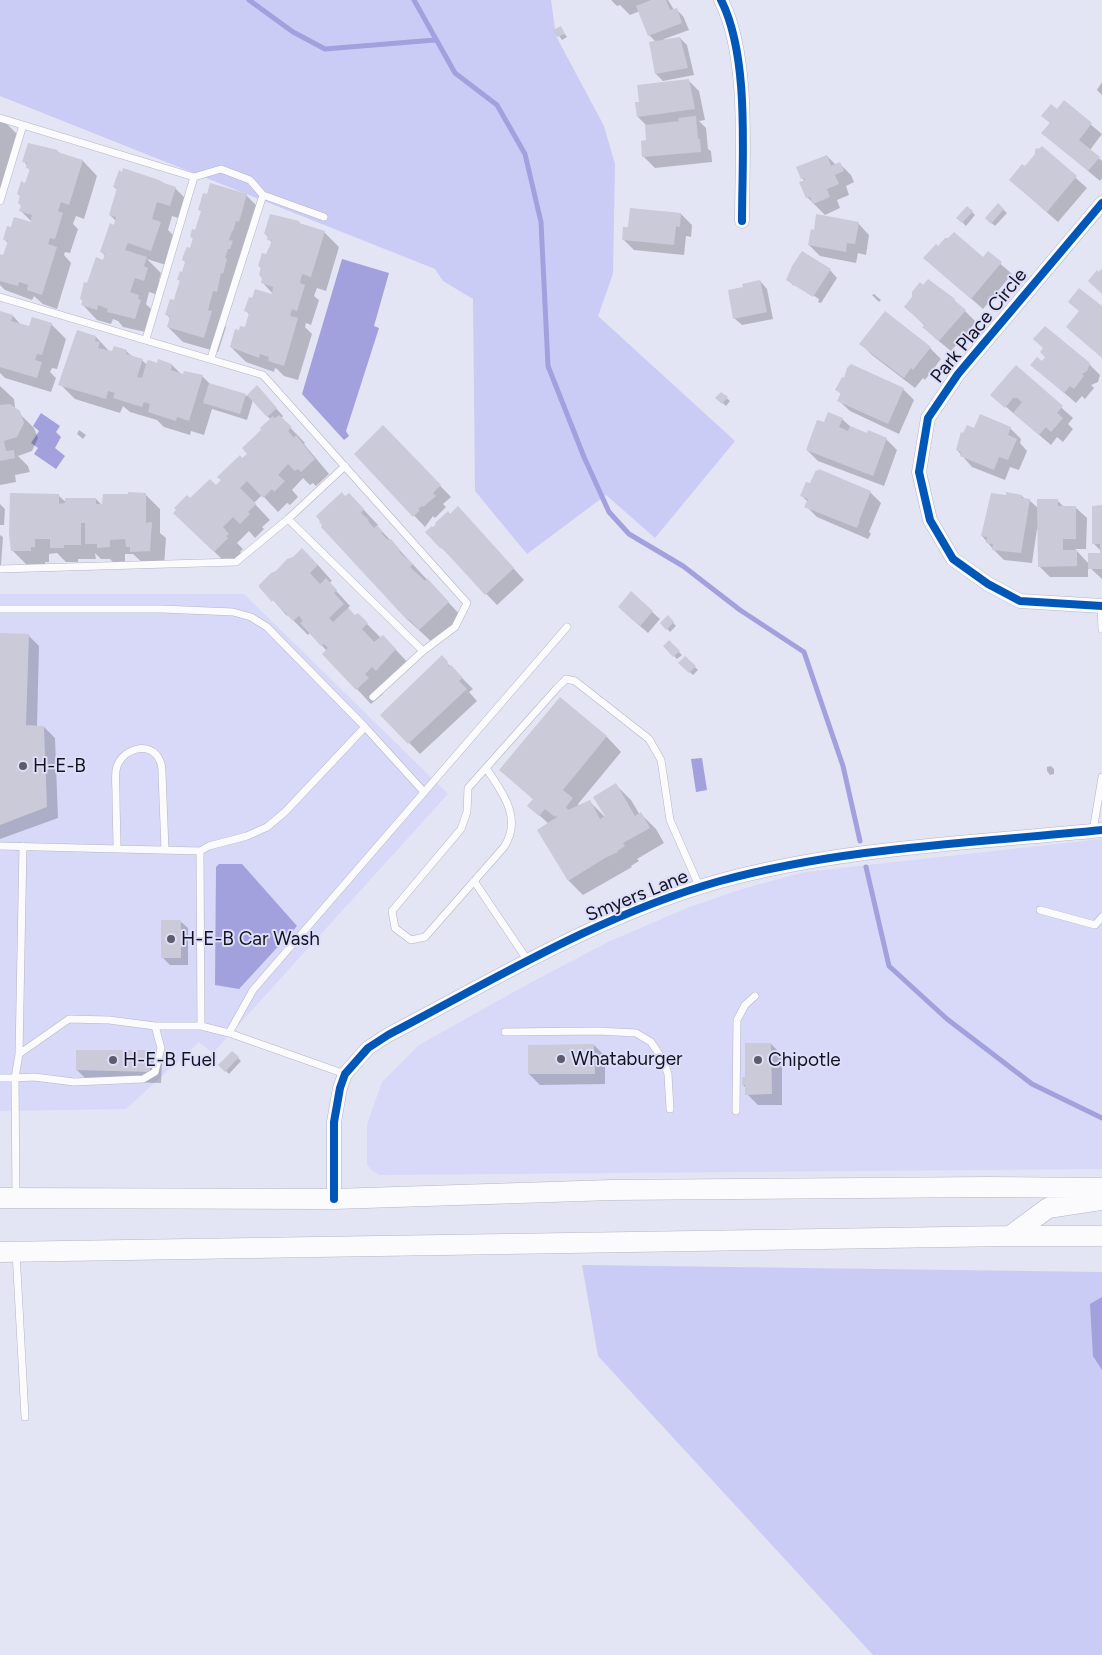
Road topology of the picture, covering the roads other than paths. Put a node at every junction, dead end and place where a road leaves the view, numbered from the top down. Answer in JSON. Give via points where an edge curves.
{"nodes":[{"id":1,"x":721,"y":0,"type":"edge"},
{"id":2,"x":0,"y":118,"type":"edge"},
{"id":3,"x":23,"y":125,"type":"junction"},
{"id":4,"x":194,"y":177,"type":"junction"},
{"id":5,"x":263,"y":195,"type":"junction"},
{"id":6,"x":0,"y":201,"type":"edge"},
{"id":7,"x":1102,"y":203,"type":"edge"},
{"id":8,"x":324,"y":217,"type":"dead end"},
{"id":9,"x":742,"y":220,"type":"dead end"},
{"id":10,"x":0,"y":296,"type":"edge"},
{"id":11,"x":146,"y":339,"type":"junction"},
{"id":12,"x":211,"y":358,"type":"junction"},
{"id":13,"x":345,"y":466,"type":"junction"},
{"id":14,"x":288,"y":518,"type":"junction"},
{"id":15,"x":0,"y":569,"type":"edge"},
{"id":16,"x":1102,"y":606,"type":"edge"},
{"id":17,"x":0,"y":610,"type":"edge"},
{"id":18,"x":567,"y":627,"type":"dead end"},
{"id":19,"x":1102,"y":629,"type":"edge"},
{"id":20,"x":423,"y":651,"type":"junction"},
{"id":21,"x":373,"y":697,"type":"dead end"},
{"id":22,"x":365,"y":727,"type":"junction"},
{"id":23,"x":486,"y":768,"type":"junction"},
{"id":24,"x":1102,"y":777,"type":"edge"},
{"id":25,"x":424,"y":792,"type":"junction"},
{"id":26,"x":1098,"y":830,"type":"edge"},
{"id":27,"x":0,"y":846,"type":"edge"},
{"id":28,"x":23,"y":846,"type":"junction"},
{"id":29,"x":117,"y":849,"type":"junction"},
{"id":30,"x":165,"y":850,"type":"junction"},
{"id":31,"x":200,"y":852,"type":"junction"},
{"id":32,"x":474,"y":881,"type":"junction"},
{"id":33,"x":700,"y":888,"type":"junction"},
{"id":34,"x":1040,"y":910,"type":"dead end"},
{"id":35,"x":1102,"y":918,"type":"edge"},
{"id":36,"x":528,"y":961,"type":"junction"},
{"id":37,"x":755,"y":996,"type":"dead end"},
{"id":38,"x":155,"y":1026,"type":"junction"},
{"id":39,"x":201,"y":1026,"type":"junction"},
{"id":40,"x":505,"y":1032,"type":"dead end"},
{"id":41,"x":229,"y":1033,"type":"junction"},
{"id":42,"x":19,"y":1054,"type":"junction"},
{"id":43,"x":345,"y":1074,"type":"junction"},
{"id":44,"x":0,"y":1078,"type":"edge"},
{"id":45,"x":15,"y":1078,"type":"junction"},
{"id":46,"x":670,"y":1109,"type":"dead end"},
{"id":47,"x":736,"y":1111,"type":"dead end"},
{"id":48,"x":1102,"y":1188,"type":"edge"},
{"id":49,"x":8,"y":1198,"type":"edge"},
{"id":50,"x":334,"y":1199,"type":"junction"},
{"id":51,"x":1102,"y":1200,"type":"edge"},
{"id":52,"x":1010,"y":1236,"type":"junction"},
{"id":53,"x":1102,"y":1236,"type":"edge"},
{"id":54,"x":8,"y":1252,"type":"edge"},
{"id":55,"x":25,"y":1417,"type":"dead end"}],
"edges":[{"from":1,"to":9,"type":"street","via":[[727,11],[738,56],[742,109]]},
{"from":2,"to":3,"type":"lane"},
{"from":3,"to":4,"type":"lane"},
{"from":3,"to":6,"type":"lane"},
{"from":4,"to":5,"type":"lane","via":[[221,169],[250,180]]},
{"from":4,"to":11,"type":"lane"},
{"from":5,"to":8,"type":"lane"},
{"from":5,"to":12,"type":"lane"},
{"from":7,"to":16,"type":"street","name":"Park Place Circle","via":[[958,374],[928,418],[919,472],[930,520],[953,559],[988,584],[1020,601]]},
{"from":10,"to":11,"type":"lane"},
{"from":11,"to":12,"type":"lane"},
{"from":12,"to":13,"type":"lane","via":[[263,375]]},
{"from":13,"to":14,"type":"lane"},
{"from":13,"to":20,"type":"lane","via":[[467,603],[455,627]]},
{"from":14,"to":15,"type":"lane","via":[[236,562]]},
{"from":14,"to":20,"type":"lane"},
{"from":16,"to":19,"type":"lane"},
{"from":17,"to":22,"type":"lane","via":[[162,609],[233,612],[250,617],[267,627]]},
{"from":18,"to":25,"type":"lane"},
{"from":20,"to":21,"type":"lane"},
{"from":22,"to":25,"type":"lane"},
{"from":22,"to":31,"type":"lane","via":[[267,827]]},
{"from":23,"to":32,"type":"lane","via":[[507,799],[512,814],[510,838]]},
{"from":23,"to":32,"type":"lane","via":[[468,788],[467,812],[461,829],[392,912],[395,928],[411,940],[425,937]]},
{"from":23,"to":33,"type":"lane","via":[[566,679],[575,681],[650,739],[661,760],[670,820]]},
{"from":24,"to":26,"type":"lane"},
{"from":25,"to":41,"type":"lane","via":[[253,990]]},
{"from":26,"to":33,"type":"street","name":"Smyers Lane","via":[[904,848],[818,860]]},
{"from":27,"to":28,"type":"lane"},
{"from":28,"to":29,"type":"lane"},
{"from":28,"to":42,"type":"lane"},
{"from":29,"to":30,"type":"lane"},
{"from":29,"to":30,"type":"lane","via":[[116,771],[122,756],[138,748],[155,753],[160,761]]},
{"from":30,"to":31,"type":"lane"},
{"from":31,"to":39,"type":"lane"},
{"from":32,"to":36,"type":"lane"},
{"from":33,"to":36,"type":"street","name":"Smyers Lane","via":[[633,912]]},
{"from":34,"to":35,"type":"lane","via":[[1095,925]]},
{"from":36,"to":43,"type":"street","name":"Smyers Lane","via":[[388,1035],[368,1048]]},
{"from":37,"to":47,"type":"lane","via":[[737,1020]]},
{"from":38,"to":39,"type":"lane"},
{"from":38,"to":42,"type":"lane","via":[[69,1019]]},
{"from":38,"to":45,"type":"lane","via":[[161,1048],[155,1072],[144,1080],[74,1082]]},
{"from":39,"to":41,"type":"lane"},
{"from":40,"to":46,"type":"lane","via":[[636,1033],[651,1042],[663,1060],[668,1074]]},
{"from":41,"to":43,"type":"lane"},
{"from":42,"to":45,"type":"lane"},
{"from":43,"to":50,"type":"street","name":"Smyers Lane","via":[[334,1122]]},
{"from":44,"to":45,"type":"lane"},
{"from":45,"to":49,"type":"lane"},
{"from":48,"to":50,"type":"main road","via":[[603,1191]]},
{"from":49,"to":50,"type":"main road"},
{"from":51,"to":52,"type":"main road","via":[[1048,1208]]},
{"from":52,"to":53,"type":"main road"},
{"from":52,"to":54,"type":"main road"},
{"from":54,"to":55,"type":"lane"}]}
